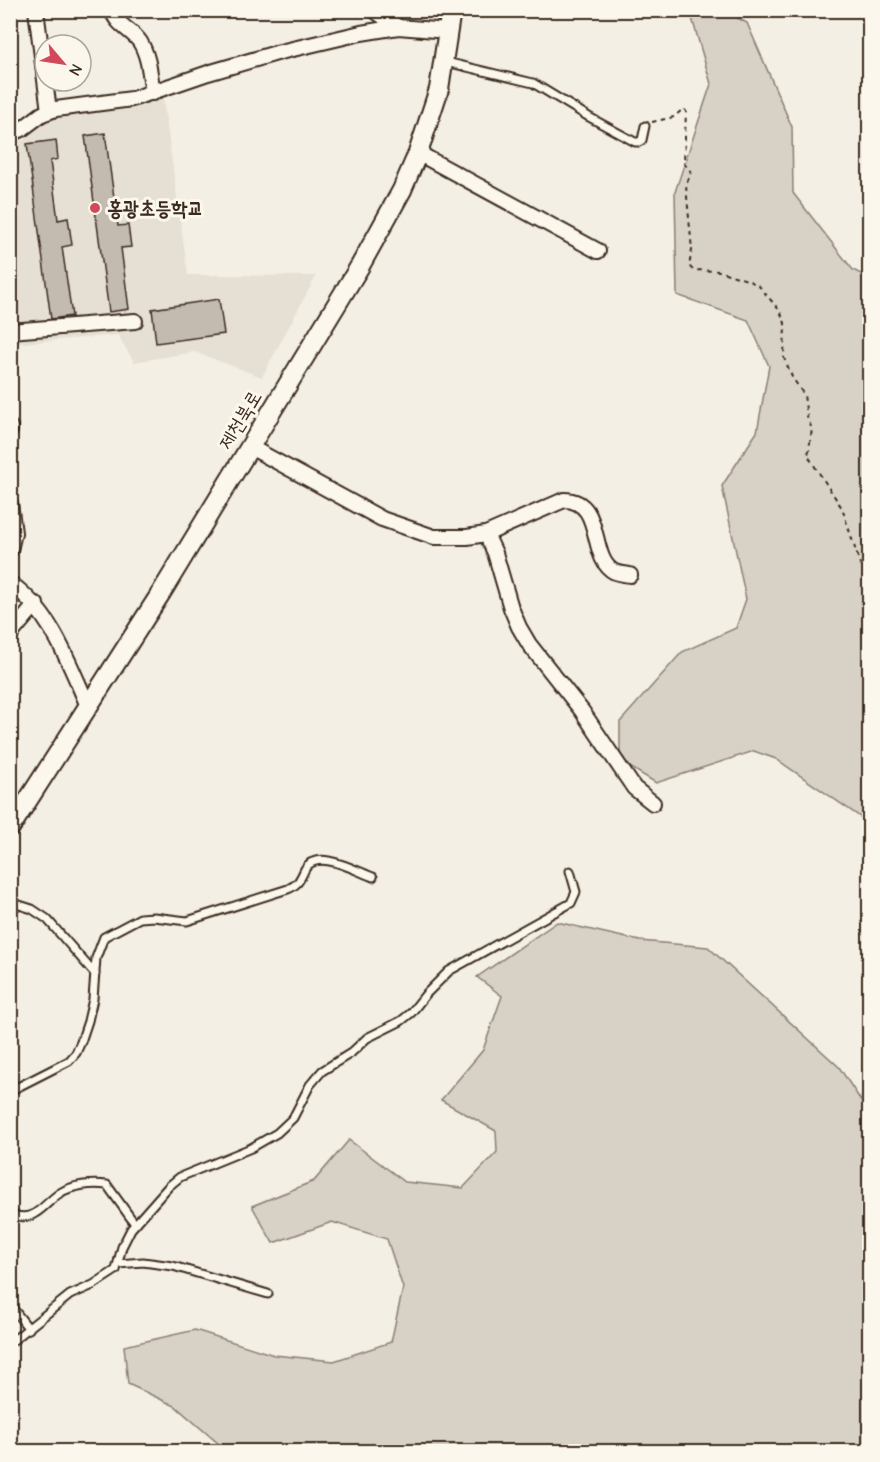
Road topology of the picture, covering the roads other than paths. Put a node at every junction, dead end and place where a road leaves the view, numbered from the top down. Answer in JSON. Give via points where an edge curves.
{"nodes":[{"id":1,"x":36,"y":10,"type":"edge"},
{"id":2,"x":112,"y":10,"type":"edge"},
{"id":3,"x":374,"y":10,"type":"edge"},
{"id":4,"x":451,"y":10,"type":"edge"},
{"id":5,"x":398,"y":27,"type":"junction"},
{"id":6,"x":448,"y":31,"type":"junction"},
{"id":7,"x":443,"y":62,"type":"junction"},
{"id":8,"x":153,"y":93,"type":"junction"},
{"id":9,"x":49,"y":111,"type":"junction"},
{"id":10,"x":645,"y":126,"type":"road end"},
{"id":11,"x":10,"y":135,"type":"edge"},
{"id":12,"x":418,"y":153,"type":"junction"},
{"id":13,"x":598,"y":251,"type":"dead end"},
{"id":14,"x":135,"y":321,"type":"dead end"},
{"id":15,"x":10,"y":331,"type":"edge"},
{"id":16,"x":250,"y":447,"type":"junction"},
{"id":17,"x":10,"y":503,"type":"edge"},
{"id":18,"x":486,"y":534,"type":"junction"},
{"id":19,"x":10,"y":550,"type":"edge"},
{"id":20,"x":630,"y":575,"type":"dead end"},
{"id":21,"x":10,"y":583,"type":"edge"},
{"id":22,"x":36,"y":604,"type":"junction"},
{"id":23,"x":10,"y":636,"type":"edge"},
{"id":24,"x":88,"y":706,"type":"junction"},
{"id":25,"x":653,"y":803,"type":"dead end"},
{"id":26,"x":10,"y":828,"type":"edge"},
{"id":27,"x":570,"y":871,"type":"dead end"},
{"id":28,"x":374,"y":878,"type":"dead end"},
{"id":29,"x":10,"y":902,"type":"edge"},
{"id":30,"x":94,"y":974,"type":"junction"},
{"id":31,"x":10,"y":1091,"type":"edge"},
{"id":32,"x":10,"y":1214,"type":"edge"},
{"id":33,"x":135,"y":1224,"type":"junction"},
{"id":34,"x":118,"y":1264,"type":"junction"},
{"id":35,"x":268,"y":1294,"type":"dead end"},
{"id":36,"x":10,"y":1305,"type":"edge"},
{"id":37,"x":29,"y":1329,"type":"junction"},
{"id":38,"x":10,"y":1343,"type":"edge"}],
"edges":[{"from":1,"to":9,"type":"street"},
{"from":2,"to":8,"type":"street","via":[[114,17],[141,44]]},
{"from":3,"to":5,"type":"street"},
{"from":4,"to":6,"type":"street","name":"제천북로"},
{"from":5,"to":6,"type":"street"},
{"from":5,"to":8,"type":"street","via":[[245,61]]},
{"from":6,"to":7,"type":"street","name":"제천북로"},
{"from":7,"to":10,"type":"lane","via":[[533,83],[635,142],[642,140]]},
{"from":7,"to":12,"type":"street","name":"제천북로","via":[[439,89]]},
{"from":8,"to":9,"type":"street"},
{"from":9,"to":11,"type":"street"},
{"from":12,"to":13,"type":"street"},
{"from":12,"to":16,"type":"street","name":"제천북로","via":[[360,266]]},
{"from":14,"to":15,"type":"street"},
{"from":16,"to":18,"type":"street","via":[[401,527],[434,537]]},
{"from":16,"to":24,"type":"street","name":"제천북로"},
{"from":17,"to":19,"type":"street","via":[[14,533]]},
{"from":18,"to":20,"type":"street","via":[[564,500],[575,500],[588,513],[607,565],[614,572]]},
{"from":18,"to":25,"type":"street","via":[[511,608],[529,644],[582,711],[634,788]]},
{"from":21,"to":22,"type":"street"},
{"from":22,"to":23,"type":"street"},
{"from":22,"to":24,"type":"street","via":[[59,641]]},
{"from":24,"to":26,"type":"street","name":"제천북로"},
{"from":27,"to":33,"type":"lane","via":[[576,892],[571,903],[449,971],[406,1017],[367,1038],[322,1071],[310,1084],[293,1118],[277,1133],[180,1178]]},
{"from":28,"to":30,"type":"lane","via":[[320,859],[312,861],[296,885],[288,889],[187,921],[140,918],[104,937]]},
{"from":29,"to":30,"type":"lane","via":[[47,919]]},
{"from":30,"to":31,"type":"lane","via":[[93,999],[76,1053],[69,1061]]},
{"from":32,"to":33,"type":"lane","via":[[19,1218],[34,1215],[62,1192],[92,1183],[107,1185]]},
{"from":33,"to":34,"type":"lane"},
{"from":34,"to":35,"type":"lane","via":[[173,1266]]},
{"from":34,"to":37,"type":"lane","via":[[116,1270],[70,1295]]},
{"from":36,"to":37,"type":"lane"},
{"from":37,"to":38,"type":"lane"}]}
